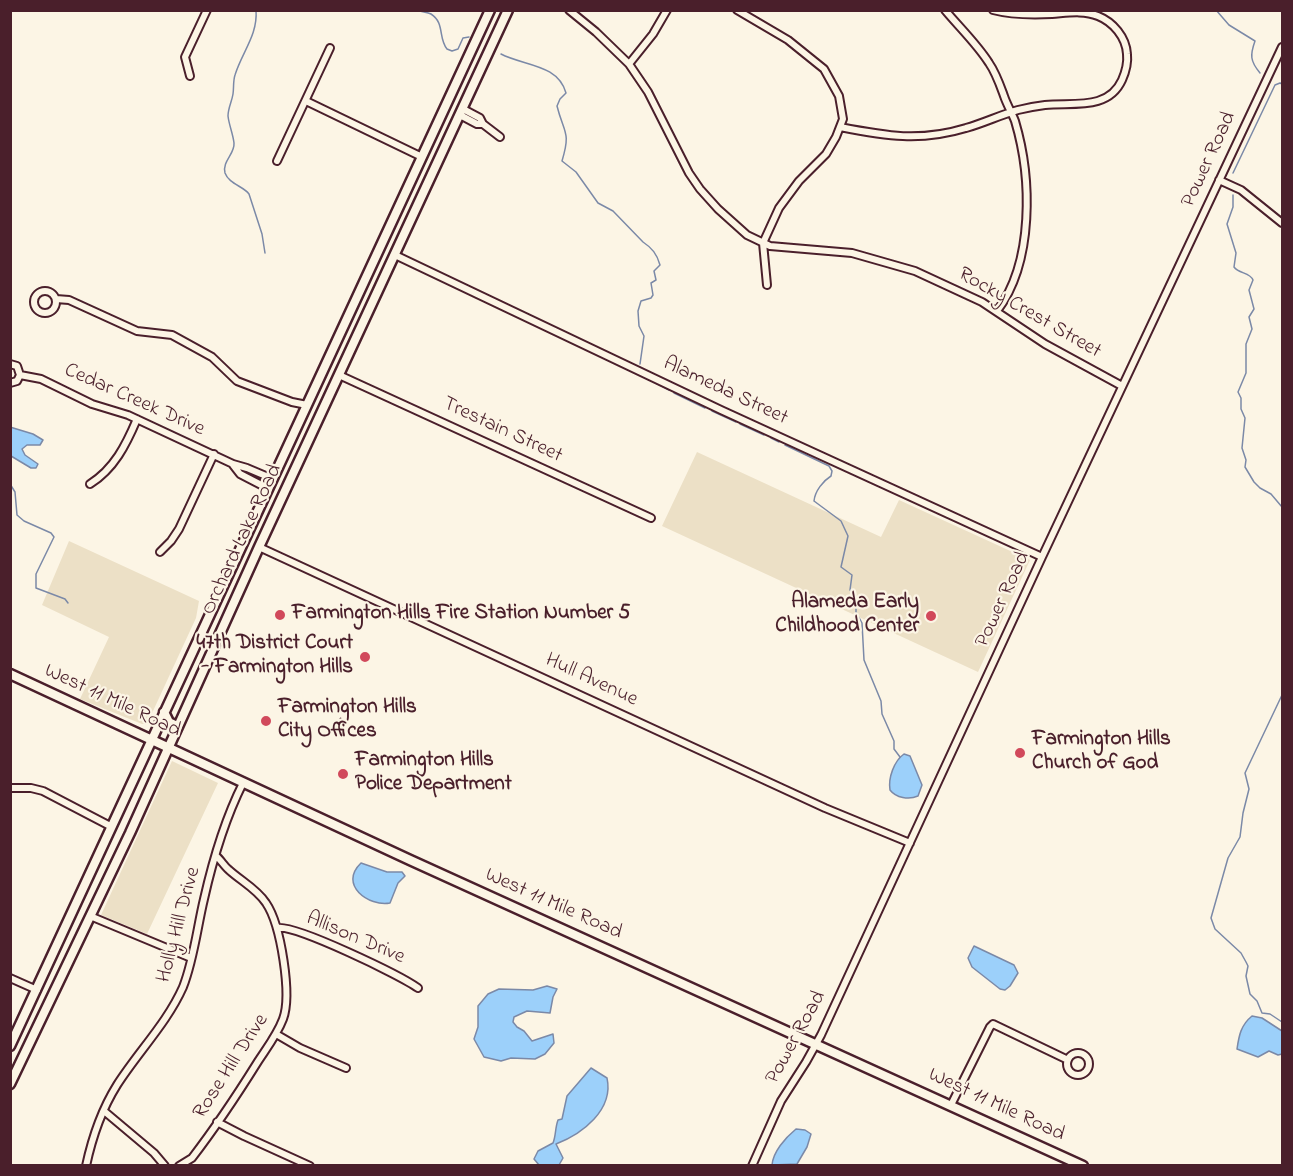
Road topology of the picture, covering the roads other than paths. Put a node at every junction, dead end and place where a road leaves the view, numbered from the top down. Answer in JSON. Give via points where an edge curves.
{"nodes":[{"id":1,"x":207,"y":10,"type":"edge"},
{"id":2,"x":491,"y":10,"type":"edge"},
{"id":3,"x":508,"y":10,"type":"edge"},
{"id":4,"x":569,"y":10,"type":"edge"},
{"id":5,"x":667,"y":10,"type":"edge"},
{"id":6,"x":736,"y":10,"type":"edge"},
{"id":7,"x":945,"y":10,"type":"edge"},
{"id":8,"x":993,"y":10,"type":"edge"},
{"id":9,"x":1282,"y":47,"type":"edge"},
{"id":10,"x":330,"y":48,"type":"dead end"},
{"id":11,"x":629,"y":64,"type":"junction"},
{"id":12,"x":482,"y":68,"type":"junction"},
{"id":13,"x":190,"y":76,"type":"dead end"},
{"id":14,"x":306,"y":101,"type":"junction"},
{"id":15,"x":461,"y":112,"type":"junction"},
{"id":16,"x":1011,"y":112,"type":"junction"},
{"id":17,"x":840,"y":127,"type":"junction"},
{"id":18,"x":500,"y":137,"type":"dead end"},
{"id":19,"x":422,"y":157,"type":"junction"},
{"id":20,"x":277,"y":161,"type":"dead end"},
{"id":21,"x":1220,"y":180,"type":"junction"},
{"id":22,"x":408,"y":188,"type":"junction"},
{"id":23,"x":418,"y":205,"type":"junction"},
{"id":24,"x":1282,"y":223,"type":"edge"},
{"id":25,"x":763,"y":243,"type":"junction"},
{"id":26,"x":395,"y":255,"type":"junction"},
{"id":27,"x":373,"y":264,"type":"junction"},
{"id":28,"x":767,"y":285,"type":"dead end"},
{"id":29,"x":56,"y":299,"type":"dead end"},
{"id":30,"x":997,"y":311,"type":"junction"},
{"id":31,"x":356,"y":340,"type":"junction"},
{"id":32,"x":10,"y":364,"type":"edge"},
{"id":33,"x":20,"y":375,"type":"junction"},
{"id":34,"x":339,"y":375,"type":"junction"},
{"id":35,"x":10,"y":383,"type":"edge"},
{"id":36,"x":1122,"y":386,"type":"junction"},
{"id":37,"x":307,"y":405,"type":"junction"},
{"id":38,"x":137,"y":419,"type":"junction"},
{"id":39,"x":319,"y":419,"type":"junction"},
{"id":40,"x":214,"y":454,"type":"junction"},
{"id":41,"x":233,"y":464,"type":"junction"},
{"id":42,"x":274,"y":476,"type":"junction"},
{"id":43,"x":90,"y":484,"type":"dead end"},
{"id":44,"x":269,"y":489,"type":"junction"},
{"id":45,"x":651,"y":518,"type":"dead end"},
{"id":46,"x":259,"y":547,"type":"junction"},
{"id":47,"x":160,"y":552,"type":"dead end"},
{"id":48,"x":1042,"y":556,"type":"junction"},
{"id":49,"x":228,"y":577,"type":"junction"},
{"id":50,"x":243,"y":584,"type":"junction"},
{"id":51,"x":221,"y":592,"type":"junction"},
{"id":52,"x":233,"y":606,"type":"junction"},
{"id":53,"x":10,"y":674,"type":"edge"},
{"id":54,"x":165,"y":712,"type":"junction"},
{"id":55,"x":177,"y":726,"type":"junction"},
{"id":56,"x":152,"y":739,"type":"junction"},
{"id":57,"x":168,"y":748,"type":"junction"},
{"id":58,"x":142,"y":759,"type":"junction"},
{"id":59,"x":156,"y":775,"type":"junction"},
{"id":60,"x":243,"y":783,"type":"junction"},
{"id":61,"x":10,"y":788,"type":"edge"},
{"id":62,"x":112,"y":827,"type":"junction"},
{"id":63,"x":910,"y":843,"type":"junction"},
{"id":64,"x":216,"y":856,"type":"junction"},
{"id":65,"x":75,"y":908,"type":"junction"},
{"id":66,"x":90,"y":916,"type":"junction"},
{"id":67,"x":278,"y":928,"type":"junction"},
{"id":68,"x":60,"y":939,"type":"junction"},
{"id":69,"x":70,"y":957,"type":"junction"},
{"id":70,"x":191,"y":958,"type":"junction"},
{"id":71,"x":10,"y":978,"type":"edge"},
{"id":72,"x":418,"y":988,"type":"dead end"},
{"id":73,"x":37,"y":990,"type":"junction"},
{"id":74,"x":276,"y":1034,"type":"junction"},
{"id":75,"x":816,"y":1044,"type":"junction"},
{"id":76,"x":10,"y":1046,"type":"edge"},
{"id":77,"x":1068,"y":1060,"type":"dead end"},
{"id":78,"x":346,"y":1068,"type":"dead end"},
{"id":79,"x":10,"y":1084,"type":"edge"},
{"id":80,"x":951,"y":1105,"type":"junction"},
{"id":81,"x":104,"y":1111,"type":"junction"},
{"id":82,"x":217,"y":1122,"type":"junction"},
{"id":83,"x":86,"y":1166,"type":"edge"},
{"id":84,"x":165,"y":1166,"type":"edge"},
{"id":85,"x":179,"y":1166,"type":"edge"},
{"id":86,"x":310,"y":1166,"type":"edge"},
{"id":87,"x":752,"y":1166,"type":"edge"},
{"id":88,"x":1083,"y":1166,"type":"edge"}],
"edges":[{"from":1,"to":13,"type":"street","via":[[185,57]]},
{"from":2,"to":12,"type":"main road","via":[[492,20],[474,58]]},
{"from":2,"to":19,"type":"main road","name":"Orchard Lake Road"},
{"from":3,"to":12,"type":"main road","name":"Orchard Lake Road"},
{"from":4,"to":11,"type":"street","name":"Rocky Crest Street"},
{"from":5,"to":11,"type":"street"},
{"from":6,"to":17,"type":"street","via":[[788,40],[824,69],[839,96],[843,119]]},
{"from":7,"to":16,"type":"street","via":[[990,64]]},
{"from":8,"to":16,"type":"street","via":[[1025,15],[1095,15],[1108,21],[1125,42],[1127,51],[1124,74],[1110,96],[1090,104],[1045,105]]},
{"from":9,"to":21,"type":"street","name":"Power Road"},
{"from":10,"to":14,"type":"street"},
{"from":11,"to":25,"type":"street","name":"Rocky Crest Street","via":[[700,189],[733,224]]},
{"from":12,"to":15,"type":"main road","name":"Orchard Lake Road"},
{"from":14,"to":19,"type":"street"},
{"from":14,"to":20,"type":"street"},
{"from":15,"to":18,"type":"street"},
{"from":15,"to":23,"type":"main road","name":"Orchard Lake Road"},
{"from":16,"to":17,"type":"street","via":[[932,136],[883,136]]},
{"from":16,"to":30,"type":"street","via":[[1026,177],[1026,214],[1016,273]]},
{"from":17,"to":25,"type":"street","via":[[826,154],[779,208]]},
{"from":19,"to":22,"type":"main road","name":"Orchard Lake Road"},
{"from":21,"to":24,"type":"street","via":[[1241,190]]},
{"from":21,"to":36,"type":"street","name":"Power Road"},
{"from":22,"to":23,"type":"main road","via":[[417,194]]},
{"from":22,"to":27,"type":"main road","name":"Orchard Lake Road"},
{"from":23,"to":26,"type":"main road","name":"Orchard Lake Road"},
{"from":25,"to":28,"type":"street"},
{"from":25,"to":30,"type":"street","name":"Rocky Crest Street","via":[[852,253],[884,261],[933,279]]},
{"from":26,"to":31,"type":"main road","name":"Orchard Lake Road"},
{"from":26,"to":48,"type":"street","name":"Alameda Street","via":[[721,410]]},
{"from":27,"to":31,"type":"main road","via":[[368,287],[347,330]]},
{"from":27,"to":37,"type":"main road","name":"Orchard Lake Road"},
{"from":29,"to":37,"type":"street","via":[[69,300],[137,331],[172,335],[212,357],[237,381]]},
{"from":30,"to":36,"type":"street","name":"Rocky Crest Street","via":[[1045,344]]},
{"from":31,"to":34,"type":"main road","name":"Orchard Lake Road"},
{"from":32,"to":33,"type":"street","via":[[17,366]]},
{"from":33,"to":35,"type":"street"},
{"from":33,"to":38,"type":"street","name":"Cedar Creek Drive","via":[[48,382],[92,404]]},
{"from":34,"to":39,"type":"main road","name":"Orchard Lake Road"},
{"from":34,"to":45,"type":"street","name":"Trestain Street"},
{"from":36,"to":48,"type":"street","name":"Power Road"},
{"from":37,"to":39,"type":"main road","via":[[316,409]]},
{"from":37,"to":42,"type":"main road","name":"Orchard Lake Road"},
{"from":38,"to":40,"type":"street","name":"Cedar Creek Drive"},
{"from":38,"to":43,"type":"street","via":[[113,464]]},
{"from":39,"to":46,"type":"main road","name":"Orchard Lake Road"},
{"from":40,"to":41,"type":"street","name":"Cedar Creek Drive"},
{"from":40,"to":47,"type":"street","via":[[178,530]]},
{"from":41,"to":42,"type":"street","name":"Cedar Creek Drive"},
{"from":41,"to":44,"type":"street","name":"Cedar Creek Drive","via":[[240,474]]},
{"from":42,"to":44,"type":"main road","name":"Orchard Lake Road"},
{"from":42,"to":46,"type":"main road","via":[[270,497],[249,543]]},
{"from":44,"to":49,"type":"main road","name":"Orchard Lake Road"},
{"from":46,"to":50,"type":"main road","name":"Orchard Lake Road"},
{"from":46,"to":63,"type":"street","name":"Hull Avenue","via":[[825,808]]},
{"from":48,"to":63,"type":"street","name":"Power Road"},
{"from":49,"to":50,"type":"main road"},
{"from":49,"to":51,"type":"main road","name":"Orchard Lake Road"},
{"from":50,"to":52,"type":"main road","name":"Orchard Lake Road"},
{"from":51,"to":52,"type":"main road","via":[[230,596]]},
{"from":51,"to":54,"type":"main road","name":"Orchard Lake Road"},
{"from":52,"to":55,"type":"main road","name":"Orchard Lake Road"},
{"from":53,"to":56,"type":"main road","name":"West 11 Mile Road"},
{"from":54,"to":55,"type":"main road","via":[[169,722]]},
{"from":54,"to":56,"type":"main road","name":"Orchard Lake Road"},
{"from":55,"to":57,"type":"main road","name":"Orchard Lake Road"},
{"from":56,"to":57,"type":"main road","name":"West 11 Mile Road"},
{"from":56,"to":58,"type":"main road","name":"Orchard Lake Road"},
{"from":57,"to":59,"type":"main road","name":"Orchard Lake Road"},
{"from":57,"to":60,"type":"main road","name":"West 11 Mile Road"},
{"from":58,"to":59,"type":"main road","via":[[155,767]]},
{"from":58,"to":62,"type":"main road","name":"Orchard Lake Road"},
{"from":59,"to":66,"type":"main road","name":"Orchard Lake Road"},
{"from":60,"to":64,"type":"street","name":"Holly Hill Drive"},
{"from":60,"to":75,"type":"main road","name":"West 11 Mile Road"},
{"from":61,"to":62,"type":"street","via":[[43,791]]},
{"from":62,"to":65,"type":"main road","name":"Orchard Lake Road"},
{"from":63,"to":75,"type":"street","name":"Power Road"},
{"from":64,"to":67,"type":"street","name":"Rose Hill Drive","via":[[265,901]]},
{"from":64,"to":70,"type":"street","name":"Holly Hill Drive"},
{"from":65,"to":66,"type":"main road","via":[[81,916]]},
{"from":65,"to":68,"type":"main road","name":"Orchard Lake Road"},
{"from":66,"to":69,"type":"main road","name":"Orchard Lake Road"},
{"from":66,"to":70,"type":"street"},
{"from":67,"to":72,"type":"street","name":"Allison Drive","via":[[291,929],[330,945]]},
{"from":67,"to":74,"type":"street","name":"Rose Hill Drive","via":[[286,998],[284,1018]]},
{"from":68,"to":69,"type":"main road","via":[[68,944]]},
{"from":68,"to":73,"type":"main road","name":"Orchard Lake Road"},
{"from":69,"to":79,"type":"main road","name":"Orchard Lake Road"},
{"from":70,"to":81,"type":"street","name":"Holly Hill Drive","via":[[173,1005],[117,1084]]},
{"from":71,"to":73,"type":"street"},
{"from":73,"to":76,"type":"main road","name":"Orchard Lake Road"},
{"from":74,"to":78,"type":"street"},
{"from":74,"to":82,"type":"street","name":"Rose Hill Drive"},
{"from":75,"to":80,"type":"main road","name":"West 11 Mile Road"},
{"from":75,"to":87,"type":"street","name":"Power Road","via":[[781,1101]]},
{"from":77,"to":80,"type":"street","via":[[993,1024]]},
{"from":80,"to":88,"type":"main road","name":"West 11 Mile Road"},
{"from":81,"to":83,"type":"street","name":"Holly Hill Drive"},
{"from":81,"to":84,"type":"street"},
{"from":82,"to":85,"type":"street","name":"Rose Hill Drive","via":[[192,1158]]},
{"from":82,"to":86,"type":"street"}]}
